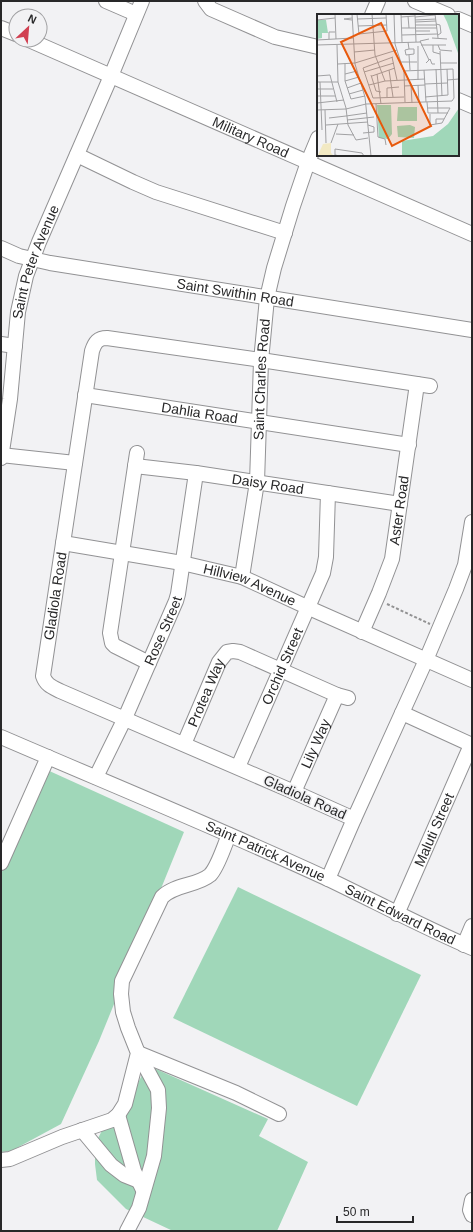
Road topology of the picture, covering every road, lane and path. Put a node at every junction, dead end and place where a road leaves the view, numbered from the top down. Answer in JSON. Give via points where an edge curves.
{"nodes":[{"id":1,"x":106,"y":1,"type":"edge"},
{"id":2,"x":205,"y":1,"type":"edge"},
{"id":3,"x":378,"y":1,"type":"edge"},
{"id":4,"x":415,"y":1,"type":"edge"},
{"id":5,"x":139,"y":7,"type":"edge"},
{"id":6,"x":372,"y":14,"type":"edge"},
{"id":7,"x":446,"y":14,"type":"edge"},
{"id":8,"x":459,"y":19,"type":"edge"},
{"id":9,"x":472,"y":25,"type":"edge"},
{"id":10,"x":317,"y":47,"type":"edge"},
{"id":11,"x":47,"y":48,"type":"edge"},
{"id":12,"x":111,"y":76,"type":"junction"},
{"id":13,"x":459,"y":100,"type":"edge"},
{"id":14,"x":472,"y":106,"type":"edge"},
{"id":15,"x":317,"y":140,"type":"edge"},
{"id":16,"x":77,"y":156,"type":"junction"},
{"id":17,"x":308,"y":162,"type":"junction"},
{"id":18,"x":285,"y":233,"type":"junction"},
{"id":19,"x":472,"y":234,"type":"edge"},
{"id":20,"x":1,"y":248,"type":"edge"},
{"id":21,"x":32,"y":260,"type":"junction"},
{"id":22,"x":267,"y":298,"type":"junction"},
{"id":23,"x":472,"y":330,"type":"edge"},
{"id":24,"x":8,"y":345,"type":"edge"},
{"id":25,"x":261,"y":360,"type":"junction"},
{"id":26,"x":85,"y":395,"type":"junction"},
{"id":27,"x":4,"y":416,"type":"edge"},
{"id":28,"x":259,"y":422,"type":"junction"},
{"id":29,"x":409,"y":445,"type":"junction"},
{"id":30,"x":2,"y":455,"type":"edge"},
{"id":31,"x":1,"y":458,"type":"edge"},
{"id":32,"x":75,"y":463,"type":"junction"},
{"id":33,"x":196,"y":473,"type":"junction"},
{"id":34,"x":257,"y":482,"type":"junction"},
{"id":35,"x":328,"y":493,"type":"junction"},
{"id":36,"x":400,"y":504,"type":"junction"},
{"id":37,"x":472,"y":522,"type":"edge"},
{"id":38,"x":62,"y":543,"type":"junction"},
{"id":39,"x":121,"y":553,"type":"junction"},
{"id":40,"x":182,"y":564,"type":"junction"},
{"id":41,"x":468,"y":566,"type":"edge"},
{"id":42,"x":242,"y":577,"type":"junction"},
{"id":43,"x":376,"y":599,"type":"junction"},
{"id":44,"x":309,"y":608,"type":"junction"},
{"id":45,"x":440,"y":628,"type":"junction"},
{"id":46,"x":362,"y":632,"type":"junction"},
{"id":47,"x":426,"y":660,"type":"junction"},
{"id":48,"x":149,"y":663,"type":"junction"},
{"id":49,"x":281,"y":670,"type":"junction"},
{"id":50,"x":472,"y":680,"type":"edge"},
{"id":51,"x":402,"y":713,"type":"junction"},
{"id":52,"x":124,"y":718,"type":"junction"},
{"id":53,"x":1,"y":737,"type":"edge"},
{"id":54,"x":184,"y":744,"type":"junction"},
{"id":55,"x":472,"y":745,"type":"edge"},
{"id":56,"x":48,"y":757,"type":"junction"},
{"id":57,"x":238,"y":767,"type":"junction"},
{"id":58,"x":96,"y":777,"type":"junction"},
{"id":59,"x":294,"y":792,"type":"junction"},
{"id":60,"x":354,"y":820,"type":"junction"},
{"id":61,"x":229,"y":836,"type":"junction"},
{"id":62,"x":1,"y":863,"type":"edge"},
{"id":63,"x":328,"y":879,"type":"junction"},
{"id":64,"x":397,"y":914,"type":"junction"},
{"id":65,"x":472,"y":926,"type":"edge"},
{"id":66,"x":468,"y":947,"type":"edge"},
{"id":67,"x":138,"y":1053,"type":"junction"},
{"id":68,"x":279,"y":1114,"type":"dead end"},
{"id":69,"x":118,"y":1115,"type":"junction"},
{"id":70,"x":82,"y":1130,"type":"junction"},
{"id":71,"x":1,"y":1160,"type":"edge"},
{"id":72,"x":141,"y":1186,"type":"junction"},
{"id":73,"x":472,"y":1200,"type":"edge"},
{"id":74,"x":472,"y":1215,"type":"edge"},
{"id":75,"x":127,"y":1231,"type":"edge"}],
"edges":[{"from":1,"to":5,"type":"street"},
{"from":2,"to":10,"type":"street","via":[[211,9],[274,37]]},
{"from":3,"to":6,"type":"street"},
{"from":4,"to":7,"type":"street"},
{"from":5,"to":12,"type":"street","name":"Saint Peter Avenue"},
{"from":8,"to":9,"type":"street"},
{"from":11,"to":12,"type":"street","name":"Military Road"},
{"from":12,"to":16,"type":"street","name":"Saint Peter Avenue"},
{"from":12,"to":17,"type":"street","name":"Military Road"},
{"from":13,"to":14,"type":"street"},
{"from":15,"to":17,"type":"street","name":"Saint Charles Road"},
{"from":16,"to":18,"type":"street","via":[[156,192]]},
{"from":16,"to":21,"type":"street","name":"Saint Peter Avenue"},
{"from":17,"to":18,"type":"street","name":"Saint Charles Road"},
{"from":17,"to":19,"type":"street","name":"Military Road"},
{"from":18,"to":22,"type":"street","name":"Saint Charles Road"},
{"from":20,"to":21,"type":"street","name":"Saint Swithin Road"},
{"from":21,"to":22,"type":"street","name":"Saint Swithin Road"},
{"from":21,"to":24,"type":"street","name":"Saint Peter Avenue"},
{"from":22,"to":23,"type":"street","name":"Saint Swithin Road"},
{"from":22,"to":25,"type":"street","name":"Saint Charles Road"},
{"from":24,"to":27,"type":"street","name":"Saint Peter Avenue"},
{"from":25,"to":26,"type":"street","name":"Gladiola Road","via":[[102,338],[97,340],[92,350]]},
{"from":25,"to":28,"type":"street","name":"Saint Charles Road"},
{"from":25,"to":29,"type":"street","name":"Aster Road","via":[[424,385]]},
{"from":26,"to":28,"type":"street","name":"Dahlia Road"},
{"from":26,"to":32,"type":"street","name":"Gladiola Road"},
{"from":27,"to":30,"type":"street","name":"Saint Peter Avenue"},
{"from":28,"to":29,"type":"street","name":"Dahlia Road"},
{"from":28,"to":34,"type":"street","name":"Saint Charles Road"},
{"from":29,"to":36,"type":"street","name":"Aster Road"},
{"from":30,"to":31,"type":"street","name":"Saint Peter Avenue"},
{"from":30,"to":32,"type":"street"},
{"from":32,"to":38,"type":"street","name":"Gladiola Road"},
{"from":33,"to":34,"type":"street","name":"Daisy Road"},
{"from":33,"to":39,"type":"street","name":"Daisy Road","via":[[136,459]]},
{"from":33,"to":40,"type":"street","name":"Rose Street"},
{"from":34,"to":35,"type":"street","name":"Daisy Road"},
{"from":34,"to":42,"type":"street","name":"Saint Charles Road"},
{"from":35,"to":36,"type":"street","name":"Daisy Road"},
{"from":35,"to":44,"type":"street","name":"Orchid Street","via":[[325,566]]},
{"from":36,"to":43,"type":"street","name":"Aster Road","via":[[392,559]]},
{"from":37,"to":41,"type":"street","name":"Saint Patrick Avenue"},
{"from":38,"to":39,"type":"street","name":"Hillview Avenue"},
{"from":38,"to":52,"type":"street","name":"Gladiola Road","via":[[44,680],[60,691]]},
{"from":39,"to":40,"type":"street","name":"Hillview Avenue"},
{"from":39,"to":48,"type":"street","name":"Daisy Road","via":[[111,638],[119,649]]},
{"from":40,"to":42,"type":"street","name":"Hillview Avenue"},
{"from":40,"to":48,"type":"street","name":"Rose Street","via":[[176,601]]},
{"from":41,"to":45,"type":"street","name":"Saint Patrick Avenue"},
{"from":42,"to":44,"type":"street","name":"Hillview Avenue"},
{"from":43,"to":45,"type":"path"},
{"from":43,"to":46,"type":"street","name":"Aster Road"},
{"from":44,"to":46,"type":"street","name":"Hillview Avenue"},
{"from":44,"to":49,"type":"street","name":"Orchid Street"},
{"from":45,"to":47,"type":"street","name":"Saint Patrick Avenue"},
{"from":46,"to":47,"type":"street","name":"Hillview Avenue"},
{"from":47,"to":50,"type":"street","name":"Hillview Avenue"},
{"from":47,"to":51,"type":"street","name":"Saint Patrick Avenue"},
{"from":48,"to":52,"type":"street","name":"Rose Street"},
{"from":49,"to":54,"type":"street","name":"Protea Way","via":[[240,652],[227,652],[219,662]]},
{"from":49,"to":57,"type":"street","name":"Orchid Street"},
{"from":49,"to":59,"type":"street","name":"Lily Way","via":[[342,696]]},
{"from":51,"to":55,"type":"street"},
{"from":51,"to":60,"type":"street","name":"Saint Patrick Avenue"},
{"from":52,"to":54,"type":"street","name":"Gladiola Road"},
{"from":52,"to":58,"type":"street","name":"Rose Street"},
{"from":53,"to":56,"type":"street","name":"Saint Patrick Avenue"},
{"from":54,"to":57,"type":"street","name":"Gladiola Road"},
{"from":55,"to":64,"type":"street","name":"Maluti Street"},
{"from":56,"to":58,"type":"street","name":"Saint Patrick Avenue"},
{"from":56,"to":62,"type":"street"},
{"from":57,"to":59,"type":"street","name":"Gladiola Road"},
{"from":58,"to":61,"type":"street","name":"Saint Patrick Avenue"},
{"from":59,"to":60,"type":"street","name":"Gladiola Road"},
{"from":60,"to":63,"type":"street","name":"Saint Patrick Avenue"},
{"from":61,"to":63,"type":"street","name":"Saint Patrick Avenue"},
{"from":61,"to":67,"type":"street","via":[[209,875],[167,892],[162,897],[122,981],[124,1012]]},
{"from":63,"to":64,"type":"street","name":"Saint Edward Road"},
{"from":64,"to":66,"type":"street","name":"Saint Edward Road"},
{"from":65,"to":66,"type":"street"},
{"from":67,"to":68,"type":"street","via":[[236,1093]]},
{"from":67,"to":69,"type":"street","via":[[125,1104]]},
{"from":67,"to":72,"type":"street","via":[[158,1090],[160,1108],[154,1156]]},
{"from":69,"to":70,"type":"street","via":[[112,1120]]},
{"from":69,"to":72,"type":"street","via":[[134,1171]]},
{"from":70,"to":71,"type":"street","via":[[10,1159]]},
{"from":70,"to":72,"type":"street","via":[[111,1165]]},
{"from":72,"to":75,"type":"street","via":[[139,1208]]},
{"from":73,"to":74,"type":"street"}]}
